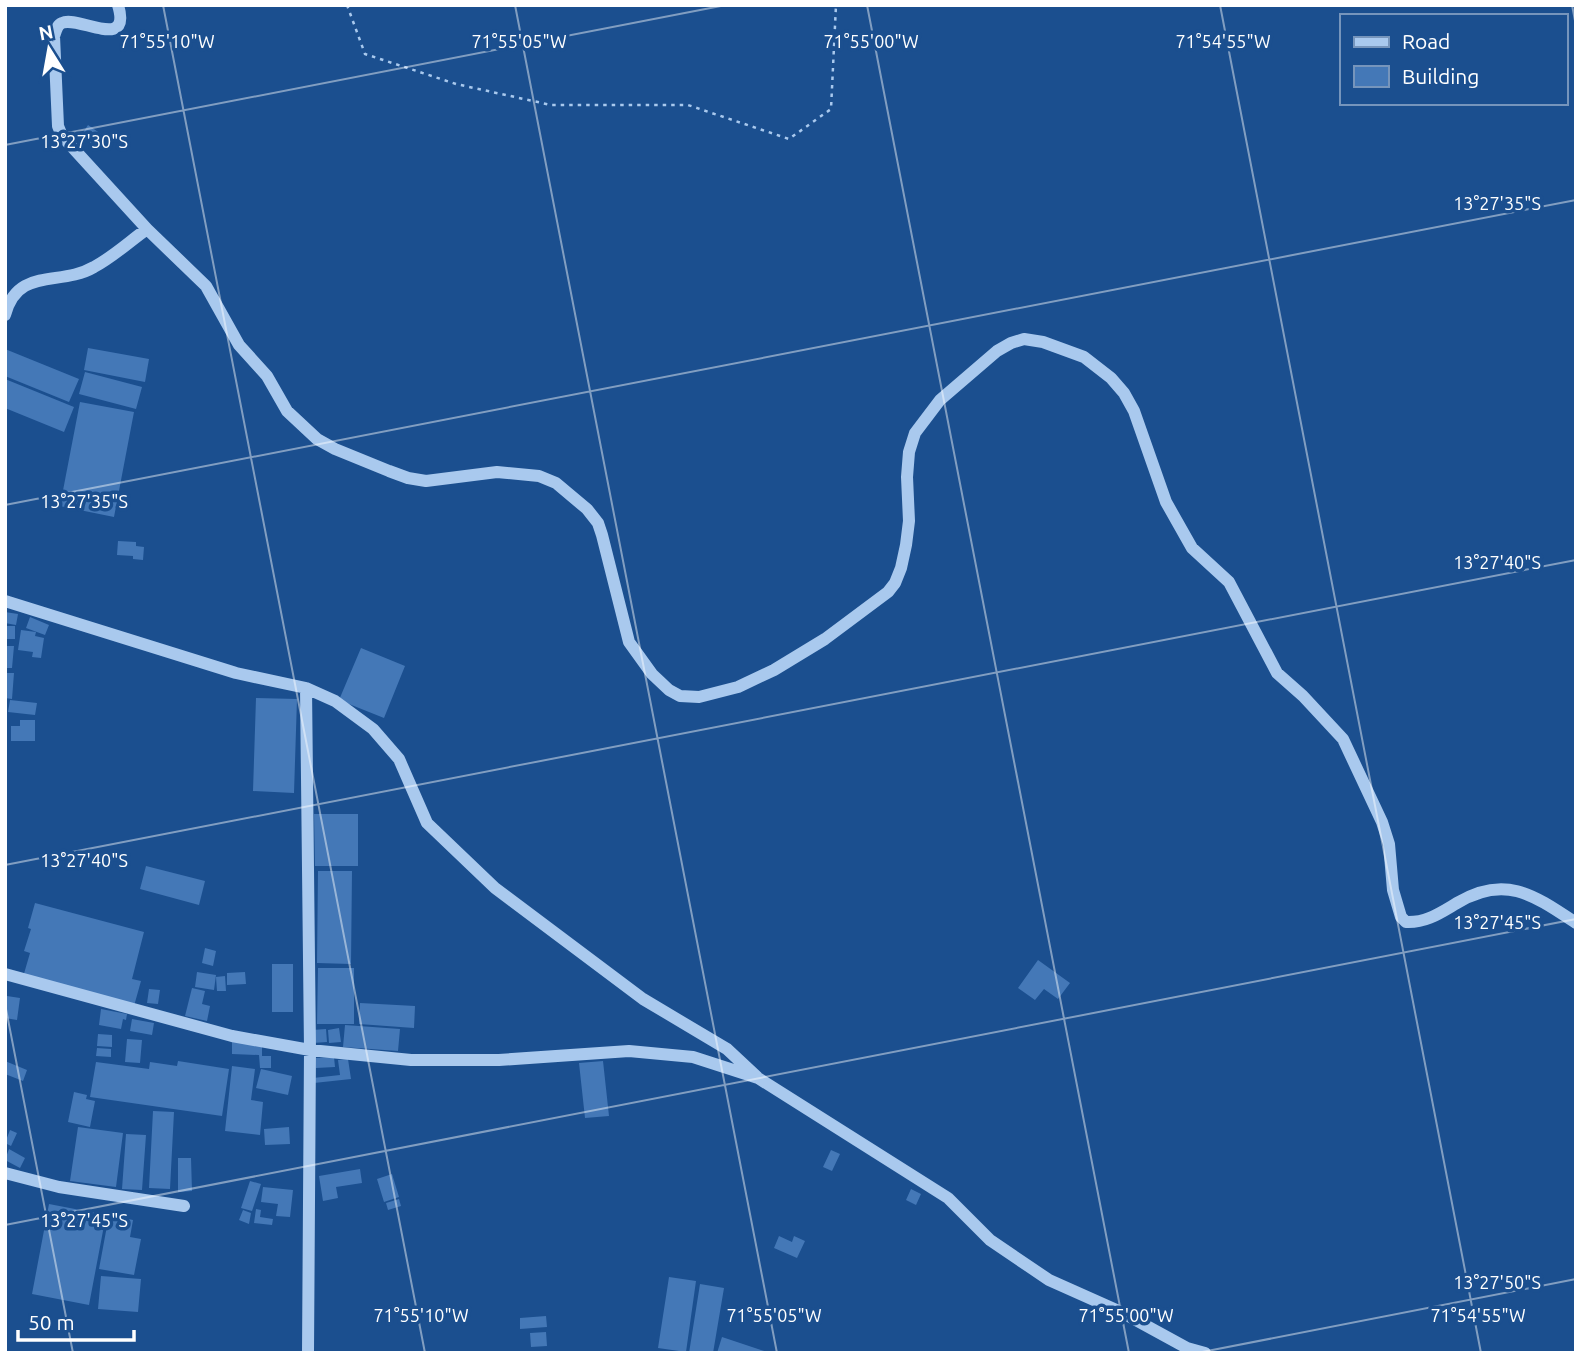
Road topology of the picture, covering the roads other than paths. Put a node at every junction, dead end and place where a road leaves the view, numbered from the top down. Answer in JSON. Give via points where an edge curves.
{"nodes":[{"id":1,"x":118,"y":5,"type":"edge"},
{"id":2,"x":147,"y":229,"type":"junction"},
{"id":3,"x":5,"y":315,"type":"edge"},
{"id":4,"x":5,"y":601,"type":"edge"},
{"id":5,"x":306,"y":688,"type":"junction"},
{"id":6,"x":1576,"y":923,"type":"edge"},
{"id":7,"x":5,"y":974,"type":"edge"},
{"id":8,"x":310,"y":1050,"type":"junction"},
{"id":9,"x":758,"y":1078,"type":"junction"},
{"id":10,"x":5,"y":1173,"type":"edge"},
{"id":11,"x":184,"y":1206,"type":"dead end"},
{"id":12,"x":307,"y":1353,"type":"edge"},
{"id":13,"x":1205,"y":1353,"type":"edge"}],
"edges":[{"from":1,"to":2,"type":"street","via":[[120,20],[110,30],[74,21],[57,27],[58,126],[62,136]]},
{"from":2,"to":3,"type":"street","via":[[94,268],[23,285],[9,300]]},
{"from":2,"to":6,"type":"street","via":[[206,286],[239,345],[267,376],[287,411],[317,439],[408,478],[426,481],[497,472],[538,476],[556,483],[587,509],[602,535],[629,642],[652,674],[680,696],[719,693],[774,670],[888,592],[901,568],[906,545],[909,452],[915,433],[940,400],[997,351],[1024,340],[1084,357],[1124,393],[1166,502],[1192,548],[1229,582],[1278,673],[1343,739],[1382,821],[1401,917],[1406,922],[1425,920],[1469,896],[1502,888],[1536,897]]},
{"from":4,"to":5,"type":"street","via":[[236,673]]},
{"from":5,"to":8,"type":"street"},
{"from":5,"to":9,"type":"street","via":[[335,701],[373,729],[399,759],[426,823],[495,888],[643,999],[727,1049]]},
{"from":7,"to":8,"type":"street","via":[[150,1016]]},
{"from":8,"to":9,"type":"street","via":[[411,1060],[499,1060],[629,1051],[692,1057]]},
{"from":8,"to":12,"type":"street"},
{"from":9,"to":13,"type":"street","via":[[948,1198],[990,1240],[1049,1280]]},
{"from":10,"to":11,"type":"street","via":[[59,1187]]}]}
